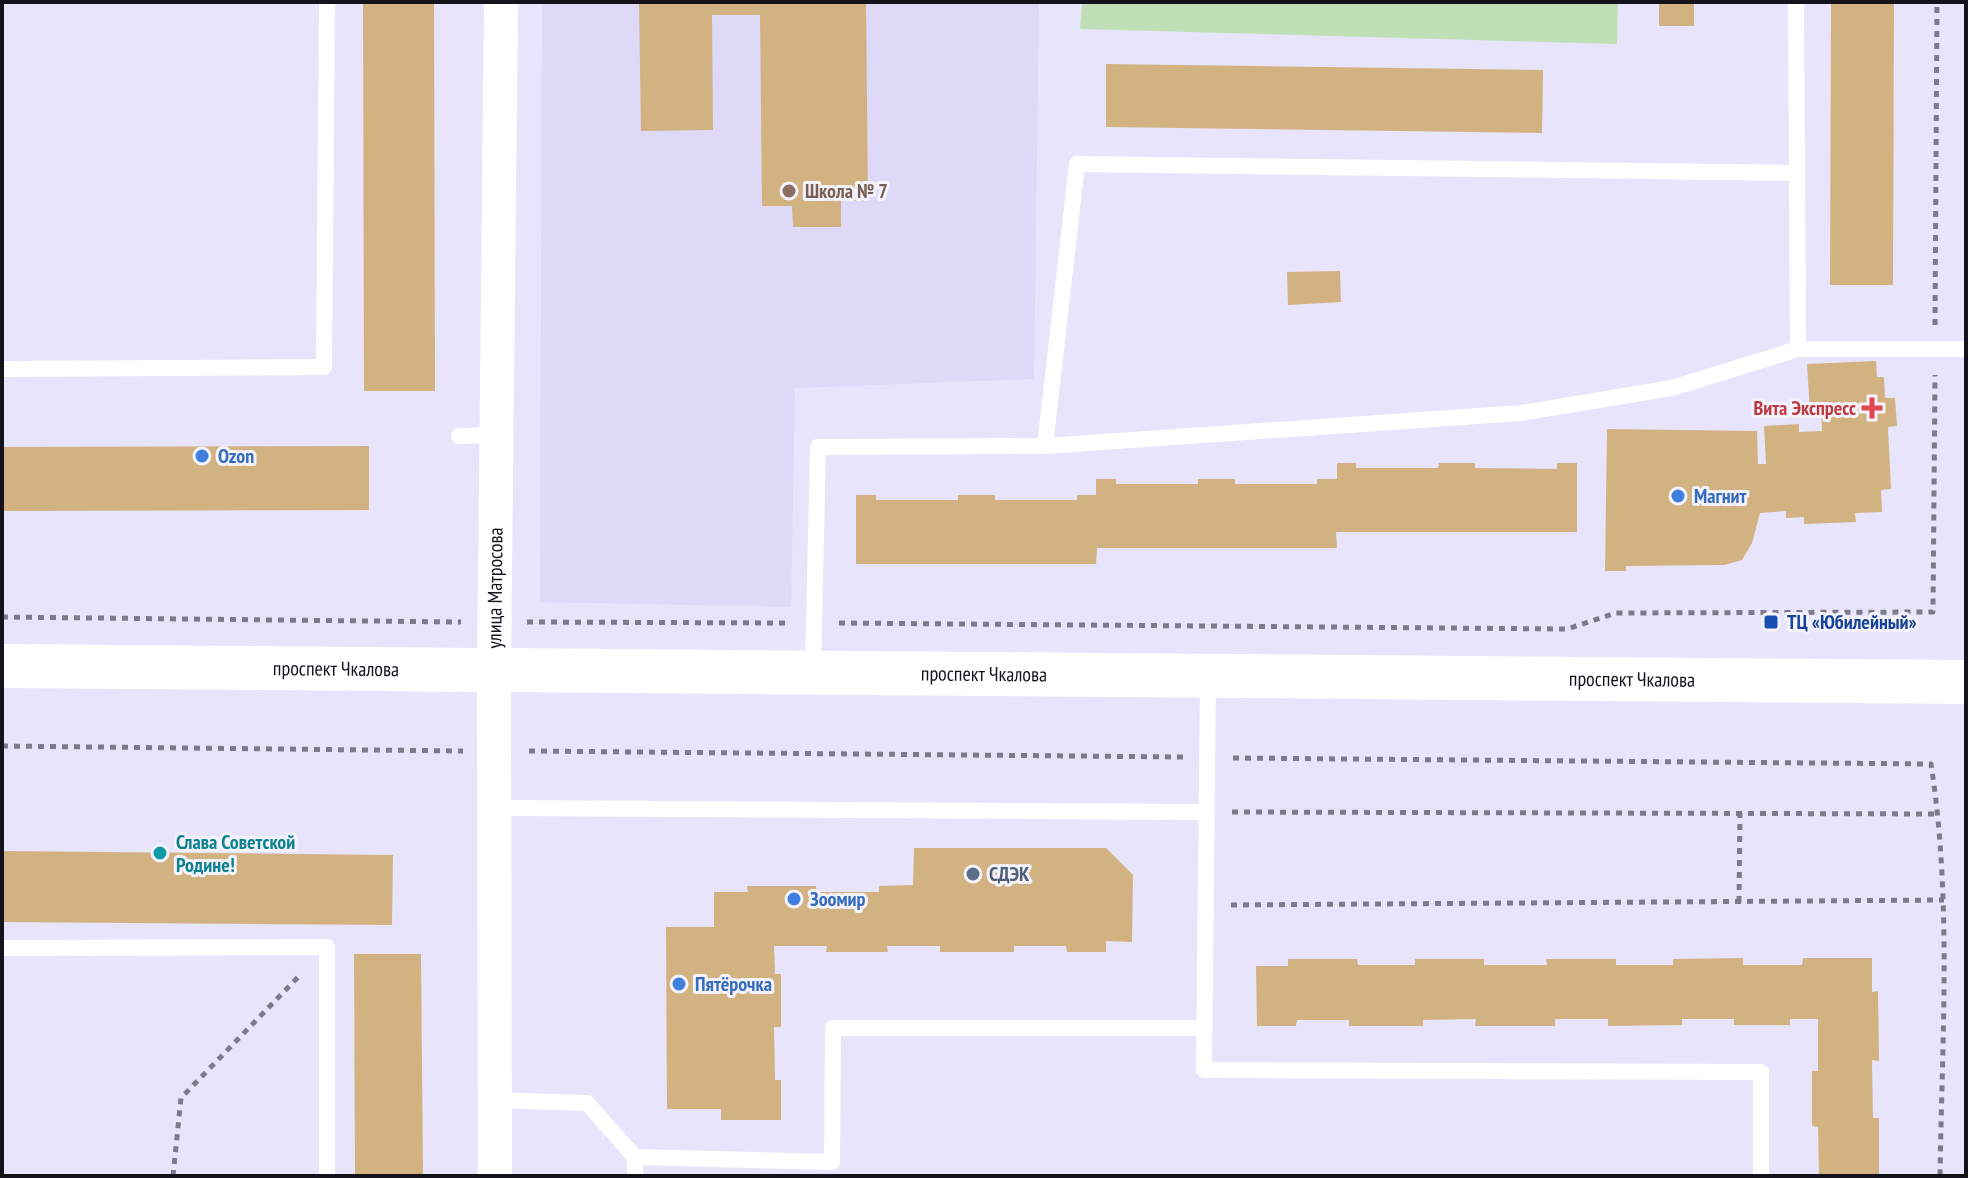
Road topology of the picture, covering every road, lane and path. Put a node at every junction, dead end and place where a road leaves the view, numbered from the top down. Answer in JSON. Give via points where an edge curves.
{"nodes":[{"id":1,"x":327,"y":2,"type":"edge"},
{"id":2,"x":501,"y":2,"type":"edge"},
{"id":3,"x":1796,"y":2,"type":"edge"},
{"id":4,"x":1937,"y":2,"type":"edge"},
{"id":5,"x":1797,"y":173,"type":"junction"},
{"id":6,"x":1798,"y":349,"type":"junction"},
{"id":7,"x":1935,"y":349,"type":"junction"},
{"id":8,"x":1966,"y":349,"type":"edge"},
{"id":9,"x":2,"y":369,"type":"edge"},
{"id":10,"x":498,"y":435,"type":"junction"},
{"id":11,"x":459,"y":436,"type":"dead end"},
{"id":12,"x":1045,"y":446,"type":"junction"},
{"id":13,"x":2,"y":617,"type":"edge"},
{"id":14,"x":495,"y":622,"type":"junction"},
{"id":15,"x":814,"y":623,"type":"junction"},
{"id":16,"x":2,"y":666,"type":"edge"},
{"id":17,"x":494,"y":670,"type":"junction"},
{"id":18,"x":813,"y":671,"type":"junction"},
{"id":19,"x":1208,"y":676,"type":"junction"},
{"id":20,"x":1966,"y":682,"type":"edge"},
{"id":21,"x":2,"y":746,"type":"edge"},
{"id":22,"x":494,"y":751,"type":"junction"},
{"id":23,"x":1208,"y":758,"type":"junction"},
{"id":24,"x":494,"y":808,"type":"junction"},
{"id":25,"x":1207,"y":812,"type":"junction"},
{"id":26,"x":1740,"y":813,"type":"junction"},
{"id":27,"x":1939,"y":814,"type":"junction"},
{"id":28,"x":1944,"y":900,"type":"junction"},
{"id":29,"x":1739,"y":902,"type":"junction"},
{"id":30,"x":1206,"y":905,"type":"junction"},
{"id":31,"x":327,"y":947,"type":"junction"},
{"id":32,"x":2,"y":948,"type":"edge"},
{"id":33,"x":1204,"y":1028,"type":"junction"},
{"id":34,"x":495,"y":1100,"type":"junction"},
{"id":35,"x":635,"y":1157,"type":"junction"},
{"id":36,"x":173,"y":1176,"type":"edge"},
{"id":37,"x":327,"y":1176,"type":"edge"},
{"id":38,"x":495,"y":1176,"type":"edge"},
{"id":39,"x":635,"y":1176,"type":"edge"},
{"id":40,"x":1761,"y":1176,"type":"edge"},
{"id":41,"x":1940,"y":1176,"type":"edge"}],
"edges":[{"from":1,"to":9,"type":"lane","via":[[324,367]]},
{"from":2,"to":10,"type":"street","name":"улица Матросова"},
{"from":3,"to":5,"type":"lane"},
{"from":4,"to":7,"type":"path"},
{"from":5,"to":6,"type":"lane"},
{"from":5,"to":12,"type":"lane","via":[[1077,164]]},
{"from":6,"to":7,"type":"lane"},
{"from":6,"to":12,"type":"lane","via":[[1672,388],[1521,413]]},
{"from":7,"to":8,"type":"lane"},
{"from":7,"to":15,"type":"path","via":[[1933,612],[1616,613],[1567,629]]},
{"from":10,"to":11,"type":"lane"},
{"from":10,"to":14,"type":"street","name":"улица Матросова"},
{"from":12,"to":15,"type":"lane","via":[[818,447]]},
{"from":13,"to":14,"type":"path"},
{"from":14,"to":15,"type":"path"},
{"from":14,"to":17,"type":"street","name":"улица Матросова"},
{"from":15,"to":18,"type":"lane"},
{"from":16,"to":17,"type":"main road","name":"проспект Чкалова"},
{"from":17,"to":18,"type":"main road","name":"проспект Чкалова"},
{"from":17,"to":22,"type":"street","name":"улица Матросова"},
{"from":18,"to":19,"type":"main road","name":"проспект Чкалова"},
{"from":19,"to":20,"type":"main road","name":"проспект Чкалова"},
{"from":19,"to":23,"type":"lane"},
{"from":21,"to":22,"type":"path"},
{"from":22,"to":23,"type":"path"},
{"from":22,"to":24,"type":"street","name":"улица Матросова"},
{"from":23,"to":25,"type":"lane"},
{"from":23,"to":27,"type":"path","via":[[1931,764]]},
{"from":24,"to":25,"type":"lane"},
{"from":24,"to":34,"type":"street","name":"улица Матросова"},
{"from":25,"to":26,"type":"path"},
{"from":25,"to":30,"type":"lane"},
{"from":26,"to":27,"type":"path"},
{"from":26,"to":29,"type":"path"},
{"from":27,"to":28,"type":"path"},
{"from":28,"to":29,"type":"path"},
{"from":28,"to":41,"type":"path"},
{"from":29,"to":30,"type":"path"},
{"from":30,"to":33,"type":"lane"},
{"from":31,"to":32,"type":"lane"},
{"from":31,"to":36,"type":"path","via":[[181,1098]]},
{"from":31,"to":37,"type":"lane"},
{"from":33,"to":35,"type":"lane","via":[[833,1028],[832,1162]]},
{"from":33,"to":40,"type":"lane","via":[[1204,1070],[1761,1072]]},
{"from":34,"to":35,"type":"lane","via":[[587,1103]]},
{"from":34,"to":38,"type":"street","name":"улица Матросова"},
{"from":35,"to":39,"type":"lane"}]}
